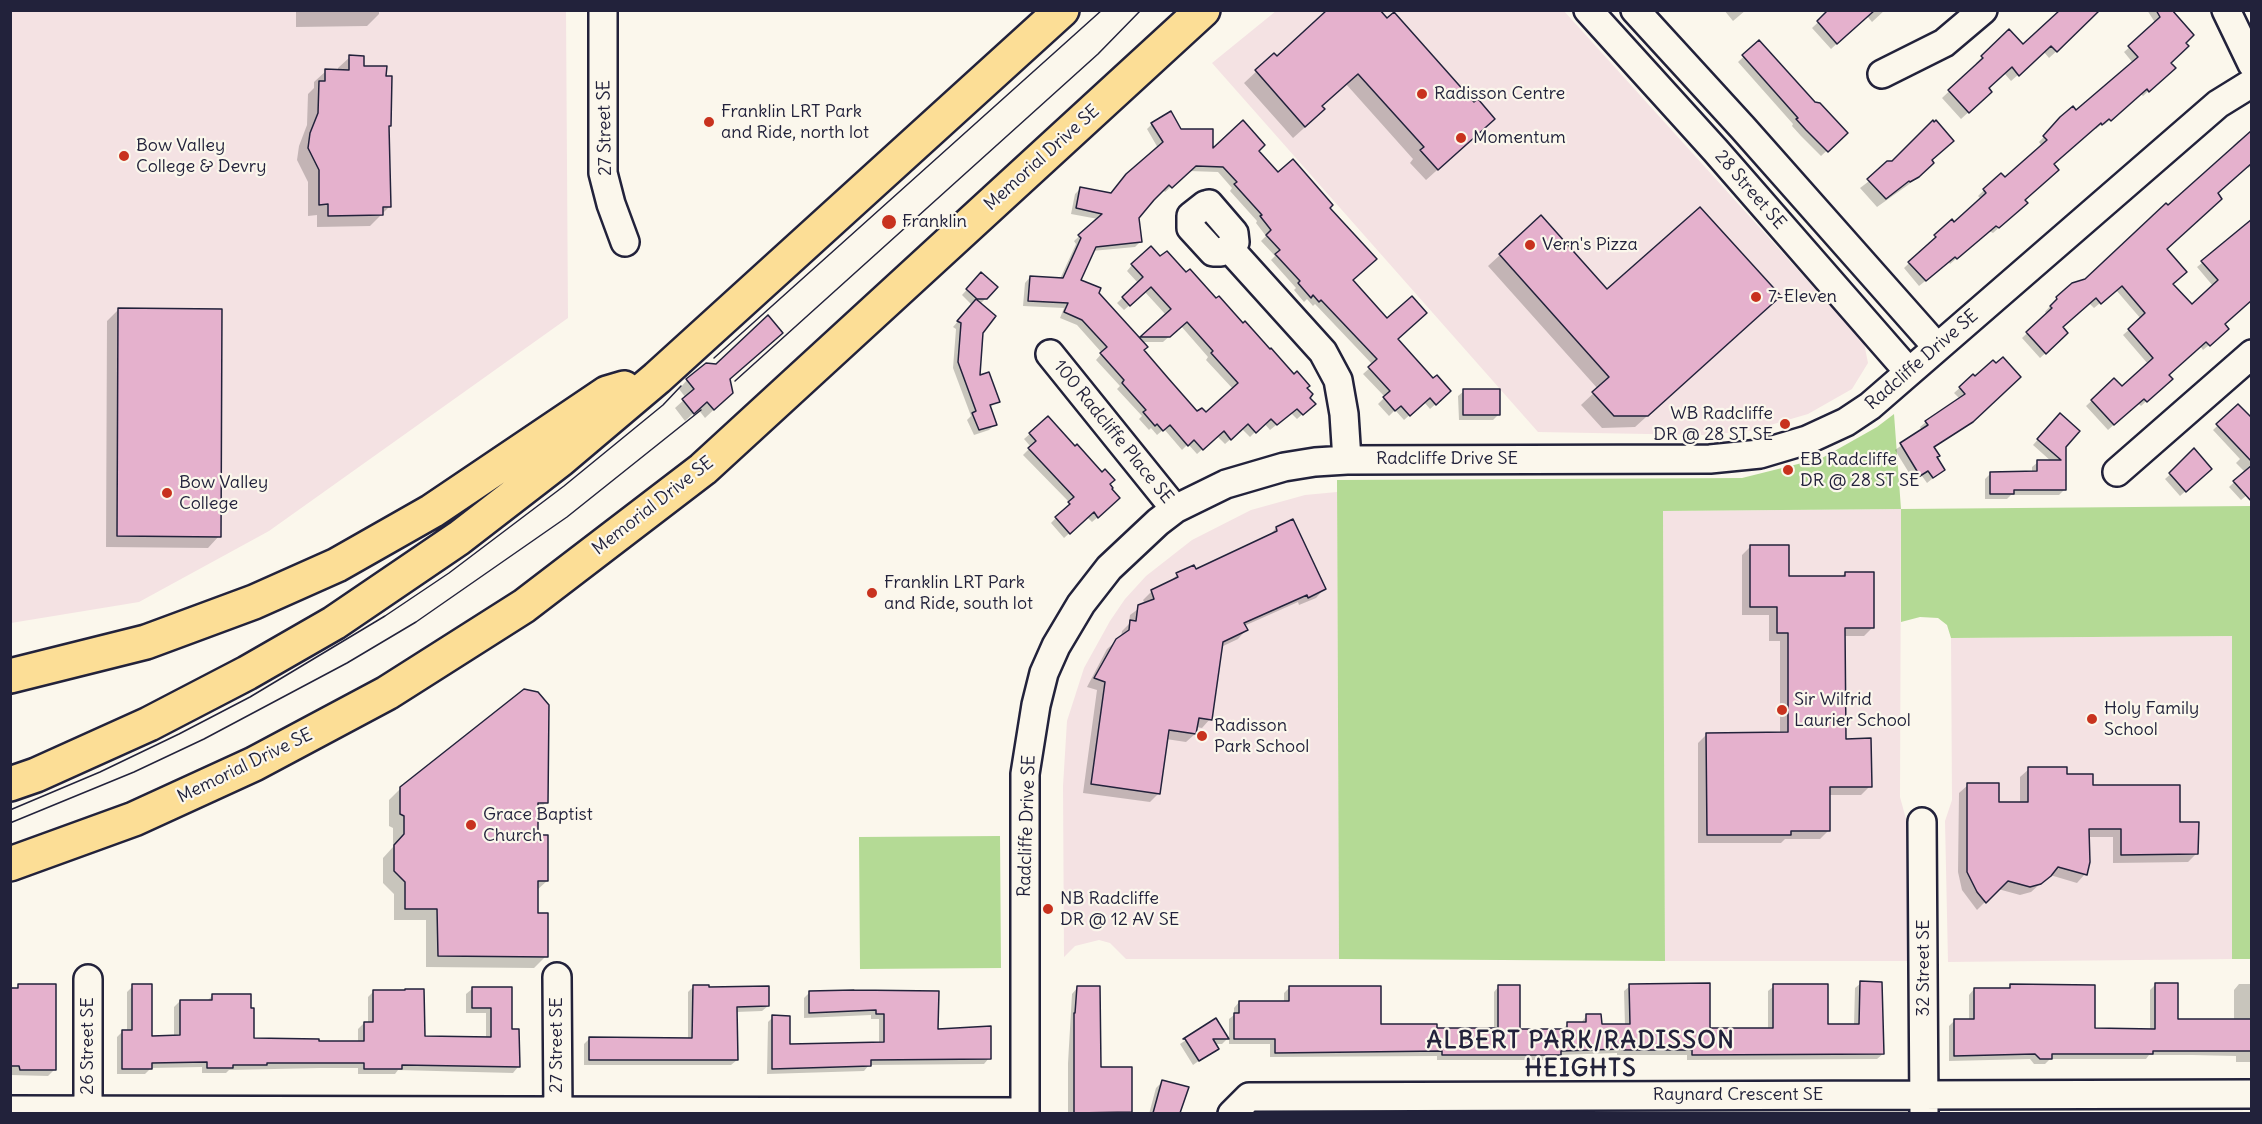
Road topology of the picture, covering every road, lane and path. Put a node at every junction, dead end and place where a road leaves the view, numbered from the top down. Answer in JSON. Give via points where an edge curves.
{"nodes":[{"id":1,"x":603,"y":10,"type":"edge"},
{"id":2,"x":1062,"y":10,"type":"edge"},
{"id":3,"x":1221,"y":10,"type":"edge"},
{"id":4,"x":1588,"y":10,"type":"edge"},
{"id":5,"x":1635,"y":10,"type":"edge"},
{"id":6,"x":1983,"y":10,"type":"edge"},
{"id":7,"x":2226,"y":10,"type":"edge"},
{"id":8,"x":1191,"y":21,"type":"edge"},
{"id":9,"x":2252,"y":64,"type":"edge"},
{"id":10,"x":1882,"y":74,"type":"dead end"},
{"id":11,"x":2252,"y":83,"type":"edge"},
{"id":12,"x":625,"y":242,"type":"dead end"},
{"id":13,"x":1229,"y":248,"type":"dead end"},
{"id":14,"x":1937,"y":347,"type":"junction"},
{"id":15,"x":1050,"y":354,"type":"dead end"},
{"id":16,"x":2252,"y":354,"type":"edge"},
{"id":17,"x":1909,"y":372,"type":"junction"},
{"id":18,"x":657,"y":378,"type":"junction"},
{"id":19,"x":1347,"y":460,"type":"junction"},
{"id":20,"x":2117,"y":472,"type":"dead end"},
{"id":21,"x":1175,"y":509,"type":"junction"},
{"id":22,"x":10,"y":676,"type":"edge"},
{"id":23,"x":10,"y":784,"type":"edge"},
{"id":24,"x":1922,"y":822,"type":"dead end"},
{"id":25,"x":10,"y":864,"type":"edge"},
{"id":26,"x":557,"y":977,"type":"dead end"},
{"id":27,"x":88,"y":979,"type":"dead end"},
{"id":28,"x":2252,"y":1094,"type":"edge"},
{"id":29,"x":1924,"y":1104,"type":"edge"},
{"id":30,"x":10,"y":1110,"type":"edge"},
{"id":31,"x":88,"y":1112,"type":"edge"},
{"id":32,"x":558,"y":1112,"type":"edge"},
{"id":33,"x":1025,"y":1113,"type":"edge"},
{"id":34,"x":1232,"y":1113,"type":"edge"}],
"edges":[{"from":1,"to":12,"type":"street","name":"27 Street SE","via":[[603,173]]},
{"from":2,"to":18,"type":"main road"},
{"from":3,"to":8,"type":"main road","name":"Memorial Drive SE","via":[[1200,25]]},
{"from":4,"to":17,"type":"street","name":"28 Street SE"},
{"from":5,"to":14,"type":"street","name":"28 Street SE"},
{"from":6,"to":10,"type":"street","via":[[1944,44]]},
{"from":7,"to":9,"type":"street"},
{"from":8,"to":25,"type":"main road","name":"Memorial Drive SE","via":[[702,469],[524,606],[387,693],[254,764],[134,819]]},
{"from":11,"to":14,"type":"street","name":"Radcliffe Drive SE","via":[[2218,104]]},
{"from":13,"to":19,"type":"street","via":[[1323,352],[1338,380]]},
{"from":14,"to":17,"type":"street","name":"Radcliffe Drive SE"},
{"from":15,"to":21,"type":"street","name":"100 Radcliffe Place SE"},
{"from":16,"to":20,"type":"street"},
{"from":17,"to":19,"type":"street","name":"Radcliffe Drive SE","via":[[1846,422],[1807,441],[1760,454],[1710,459]]},
{"from":18,"to":22,"type":"main road","via":[[608,393],[432,511],[337,565],[254,602],[147,642]]},
{"from":18,"to":23,"type":"main road","via":[[459,538],[334,623],[247,674],[149,724]]},
{"from":19,"to":21,"type":"street","name":"Radcliffe Drive SE","via":[[1315,462],[1253,475]]},
{"from":21,"to":33,"type":"street","name":"Radcliffe Drive SE","via":[[1133,544],[1095,585],[1067,627],[1044,673],[1025,774]]},
{"from":24,"to":29,"type":"street","name":"32 Street SE"},
{"from":26,"to":32,"type":"street","name":"27 Street SE"},
{"from":27,"to":31,"type":"street","name":"26 Street SE"},
{"from":28,"to":29,"type":"street","name":"Raynard Crescent SE"},
{"from":29,"to":34,"type":"street","name":"Raynard Crescent SE","via":[[1249,1097]]},
{"from":30,"to":31,"type":"street"},
{"from":31,"to":32,"type":"street"},
{"from":32,"to":33,"type":"street"}]}
